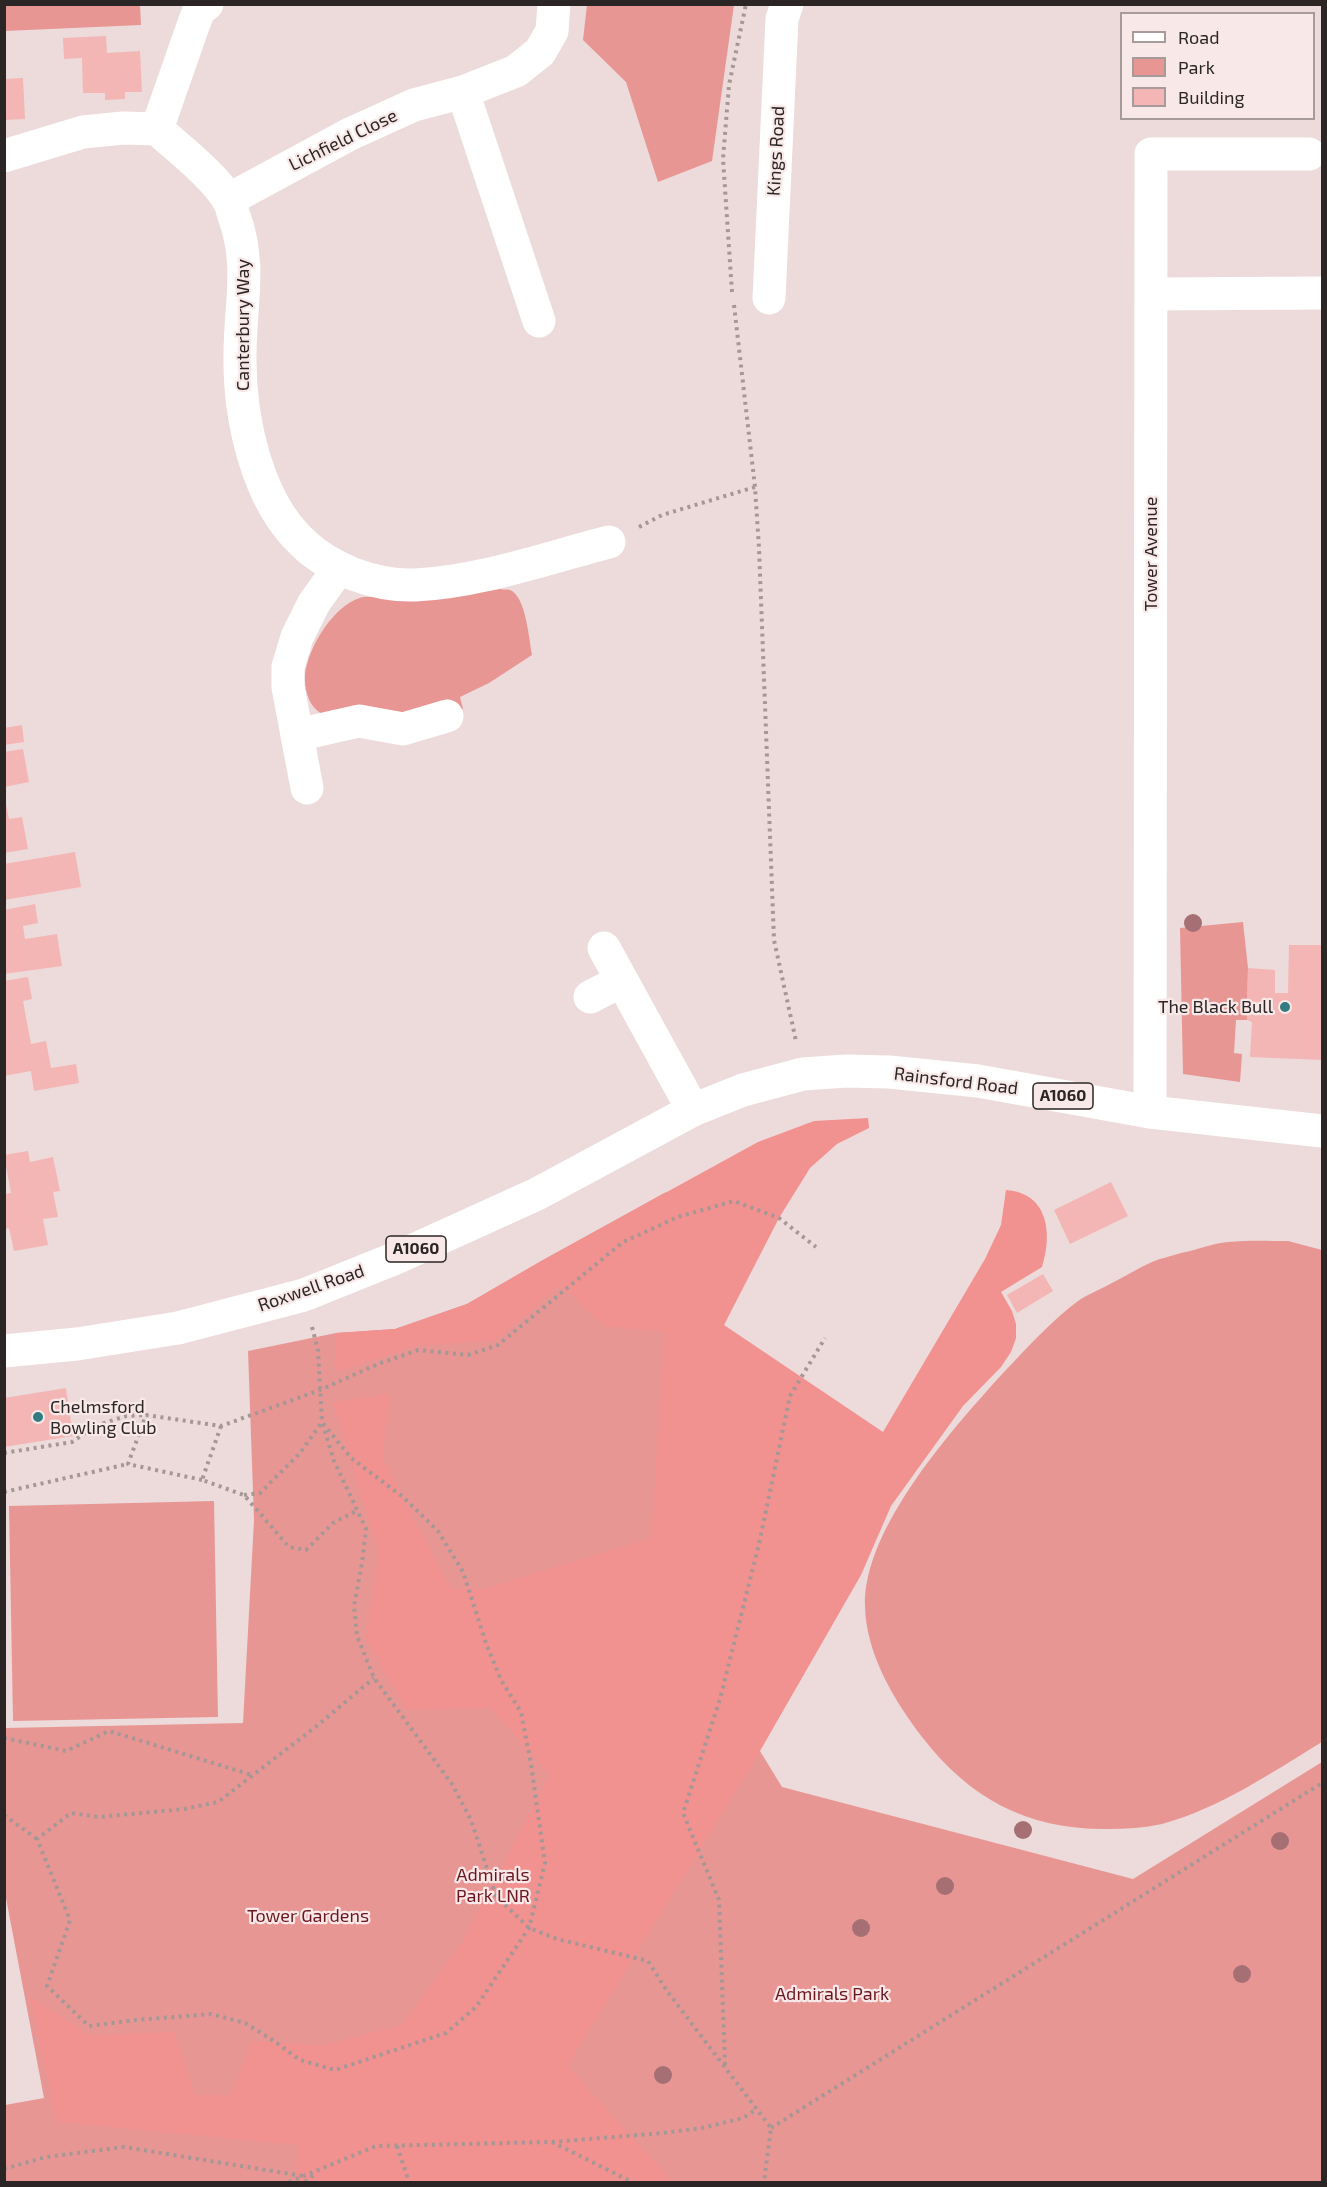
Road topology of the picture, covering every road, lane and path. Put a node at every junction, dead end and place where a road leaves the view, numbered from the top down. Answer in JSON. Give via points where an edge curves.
{"nodes":[{"id":1,"x":207,"y":4,"type":"edge"},
{"id":2,"x":554,"y":4,"type":"edge"},
{"id":3,"x":746,"y":4,"type":"edge"},
{"id":4,"x":787,"y":4,"type":"edge"},
{"id":5,"x":463,"y":92,"type":"junction"},
{"id":6,"x":157,"y":129,"type":"junction"},
{"id":7,"x":1309,"y":154,"type":"dead end"},
{"id":8,"x":4,"y":156,"type":"edge"},
{"id":9,"x":228,"y":200,"type":"junction"},
{"id":10,"x":1323,"y":293,"type":"edge"},
{"id":11,"x":1151,"y":294,"type":"junction"},
{"id":12,"x":769,"y":298,"type":"dead end"},
{"id":13,"x":539,"y":321,"type":"dead end"},
{"id":14,"x":755,"y":487,"type":"junction"},
{"id":15,"x":609,"y":542,"type":"joint"},
{"id":16,"x":339,"y":568,"type":"junction"},
{"id":17,"x":447,"y":716,"type":"dead end"},
{"id":18,"x":297,"y":735,"type":"junction"},
{"id":19,"x":307,"y":788,"type":"dead end"},
{"id":20,"x":604,"y":948,"type":"dead end"},
{"id":21,"x":621,"y":981,"type":"junction"},
{"id":22,"x":590,"y":996,"type":"dead end"},
{"id":23,"x":803,"y":1074,"type":"junction"},
{"id":24,"x":693,"y":1110,"type":"junction"},
{"id":25,"x":1150,"y":1112,"type":"junction"},
{"id":26,"x":1323,"y":1131,"type":"edge"},
{"id":27,"x":816,"y":1247,"type":"dead end"},
{"id":28,"x":304,"y":1295,"type":"junction"},
{"id":29,"x":825,"y":1338,"type":"dead end"},
{"id":30,"x":4,"y":1351,"type":"edge"},
{"id":31,"x":320,"y":1390,"type":"junction"},
{"id":32,"x":146,"y":1415,"type":"junction"},
{"id":33,"x":322,"y":1422,"type":"junction"},
{"id":34,"x":221,"y":1426,"type":"junction"},
{"id":35,"x":4,"y":1453,"type":"edge"},
{"id":36,"x":128,"y":1464,"type":"junction"},
{"id":37,"x":202,"y":1480,"type":"junction"},
{"id":38,"x":4,"y":1492,"type":"edge"},
{"id":39,"x":244,"y":1495,"type":"junction"},
{"id":40,"x":358,"y":1510,"type":"junction"},
{"id":41,"x":374,"y":1678,"type":"junction"},
{"id":42,"x":4,"y":1738,"type":"edge"},
{"id":43,"x":252,"y":1775,"type":"junction"},
{"id":44,"x":1323,"y":1783,"type":"edge"},
{"id":45,"x":4,"y":1815,"type":"edge"},
{"id":46,"x":37,"y":1839,"type":"junction"},
{"id":47,"x":530,"y":1928,"type":"junction"},
{"id":48,"x":725,"y":2065,"type":"junction"},
{"id":49,"x":757,"y":2109,"type":"junction"},
{"id":50,"x":771,"y":2128,"type":"junction"},
{"id":51,"x":552,"y":2142,"type":"junction"},
{"id":52,"x":397,"y":2146,"type":"junction"},
{"id":53,"x":4,"y":2169,"type":"edge"},
{"id":54,"x":321,"y":2169,"type":"junction"},
{"id":55,"x":303,"y":2176,"type":"junction"},
{"id":56,"x":289,"y":2182,"type":"edge"},
{"id":57,"x":305,"y":2182,"type":"edge"},
{"id":58,"x":410,"y":2182,"type":"edge"},
{"id":59,"x":632,"y":2182,"type":"edge"},
{"id":60,"x":764,"y":2182,"type":"edge"}],
"edges":[{"from":1,"to":6,"type":"street","via":[[199,10]]},
{"from":2,"to":5,"type":"street","name":"Lichfield Close","via":[[552,31],[540,52],[516,71]]},
{"from":3,"to":14,"type":"path","via":[[729,85],[723,159],[733,299]]},
{"from":4,"to":12,"type":"street","name":"Kings Road","via":[[782,19]]},
{"from":5,"to":9,"type":"street","name":"Lichfield Close","via":[[414,105],[350,134]]},
{"from":5,"to":13,"type":"street"},
{"from":6,"to":8,"type":"street","via":[[83,132]]},
{"from":6,"to":9,"type":"street","name":"Canterbury Way"},
{"from":7,"to":11,"type":"street","name":"Tower Avenue","via":[[1151,154]]},
{"from":9,"to":16,"type":"street","name":"Canterbury Way","via":[[244,252],[242,396],[258,469],[280,516],[303,544]]},
{"from":10,"to":11,"type":"street"},
{"from":11,"to":25,"type":"street","name":"Tower Avenue"},
{"from":14,"to":15,"type":"path","via":[[662,514]]},
{"from":14,"to":23,"type":"path","via":[[774,940]]},
{"from":15,"to":16,"type":"street","name":"Canterbury Way","via":[[470,578],[414,585],[388,584]]},
{"from":16,"to":18,"type":"street","via":[[314,603],[288,667]]},
{"from":17,"to":18,"type":"street","via":[[403,729],[359,721]]},
{"from":18,"to":19,"type":"street"},
{"from":20,"to":21,"type":"street"},
{"from":21,"to":22,"type":"street"},
{"from":21,"to":24,"type":"street"},
{"from":23,"to":24,"type":"street","name":"Roxwell Road","number":"A1060","via":[[742,1090]]},
{"from":23,"to":25,"type":"street","name":"Rainsford Road","number":"A1060","via":[[889,1072],[978,1081]]},
{"from":24,"to":28,"type":"street","name":"Roxwell Road","number":"A1060","via":[[537,1194]]},
{"from":25,"to":26,"type":"street","name":"Rainsford Road","number":"A1060"},
{"from":27,"to":31,"type":"path","via":[[779,1218],[734,1201],[678,1217],[623,1242],[498,1344],[468,1355],[418,1350]]},
{"from":28,"to":30,"type":"street","name":"Roxwell Road","number":"A1060","via":[[178,1328]]},
{"from":28,"to":31,"type":"path","via":[[318,1350]]},
{"from":29,"to":48,"type":"path","via":[[790,1396],[759,1544],[720,1699],[683,1813],[719,1900]]},
{"from":31,"to":33,"type":"path"},
{"from":31,"to":34,"type":"path"},
{"from":32,"to":34,"type":"path"},
{"from":32,"to":35,"type":"path","via":[[126,1416],[94,1426],[72,1442]]},
{"from":32,"to":36,"type":"path"},
{"from":33,"to":39,"type":"path","via":[[300,1453],[260,1493]]},
{"from":33,"to":40,"type":"path","via":[[334,1461]]},
{"from":33,"to":47,"type":"path","via":[[351,1458],[403,1497],[438,1530],[463,1572],[501,1680],[521,1712],[545,1863]]},
{"from":34,"to":37,"type":"path"},
{"from":36,"to":37,"type":"path"},
{"from":36,"to":38,"type":"path"},
{"from":37,"to":39,"type":"path"},
{"from":39,"to":40,"type":"path","via":[[289,1547],[306,1550],[333,1523]]},
{"from":40,"to":41,"type":"path","via":[[366,1529],[354,1606],[357,1636]]},
{"from":41,"to":43,"type":"path"},
{"from":41,"to":47,"type":"path","via":[[452,1784],[471,1820],[496,1896]]},
{"from":42,"to":43,"type":"path","via":[[66,1751],[109,1731]]},
{"from":43,"to":46,"type":"path","via":[[218,1802],[99,1817],[71,1813]]},
{"from":44,"to":50,"type":"path"},
{"from":45,"to":46,"type":"path"},
{"from":46,"to":47,"type":"path","via":[[70,1920],[47,1986],[89,2026],[211,2014],[245,2023],[300,2060],[335,2070],[446,2033],[476,2007]]},
{"from":47,"to":48,"type":"path","via":[[557,1939],[648,1961]]},
{"from":48,"to":49,"type":"path"},
{"from":49,"to":50,"type":"path"},
{"from":49,"to":51,"type":"path","via":[[743,2118],[702,2128]]},
{"from":50,"to":60,"type":"path"},
{"from":51,"to":52,"type":"path"},
{"from":51,"to":59,"type":"path"},
{"from":52,"to":54,"type":"path","via":[[376,2146]]},
{"from":52,"to":58,"type":"path"},
{"from":53,"to":55,"type":"path","via":[[46,2157],[124,2147]]},
{"from":54,"to":55,"type":"path"},
{"from":54,"to":57,"type":"path"},
{"from":55,"to":56,"type":"path"}]}
